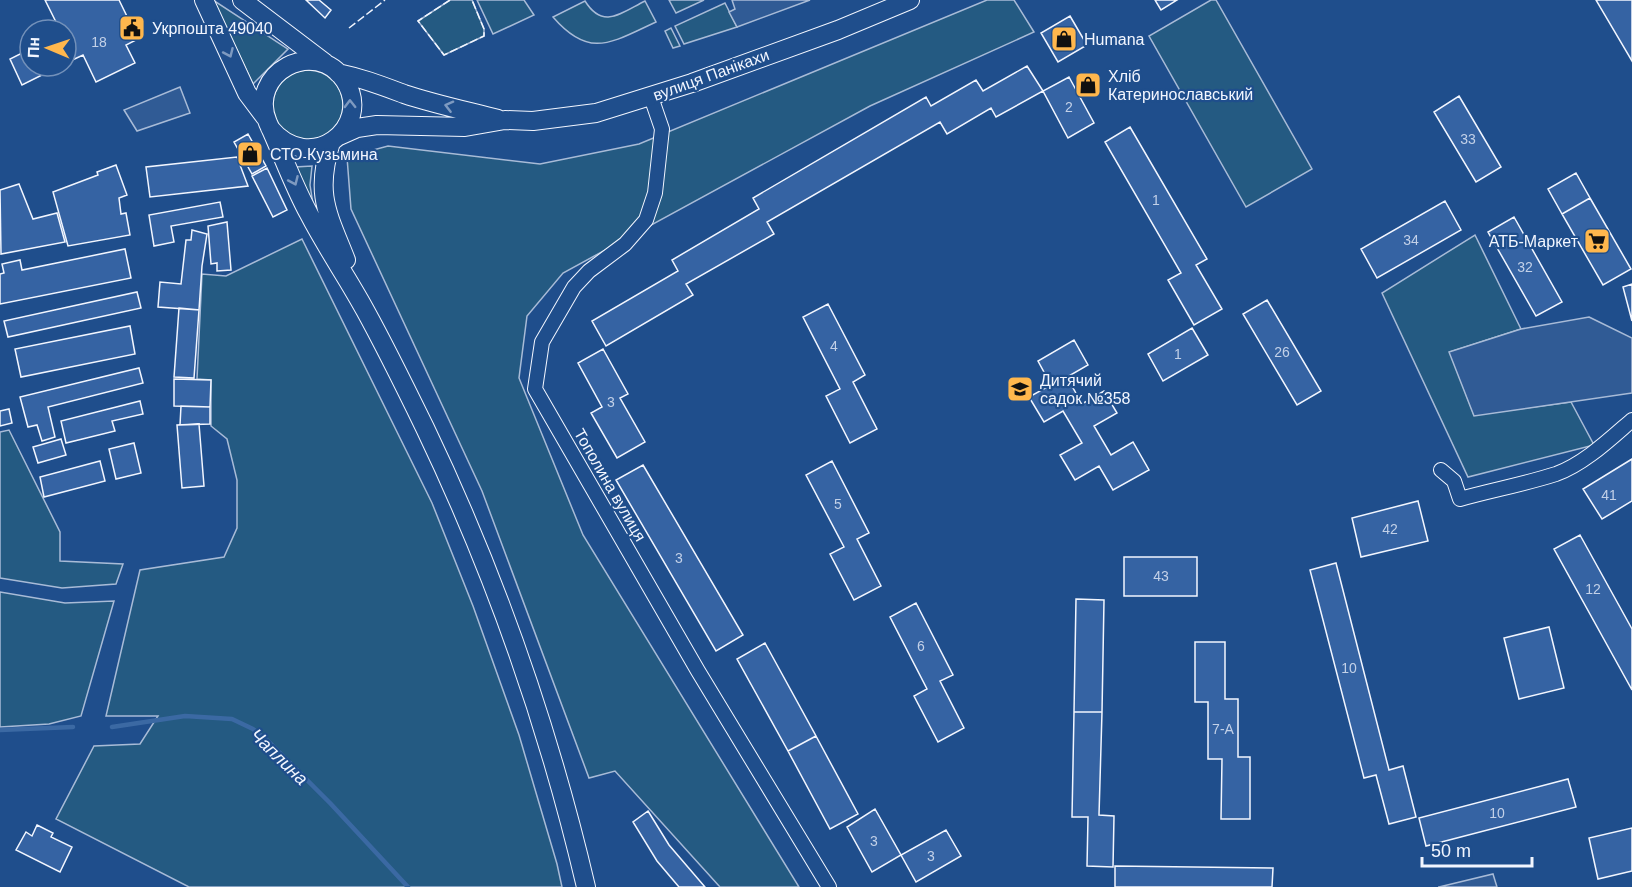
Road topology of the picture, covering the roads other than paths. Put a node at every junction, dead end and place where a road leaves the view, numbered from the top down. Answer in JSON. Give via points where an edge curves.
{"nodes":[{"id":1,"x":204,"y":0,"type":"edge"},
{"id":2,"x":243,"y":0,"type":"edge"},
{"id":3,"x":910,"y":0,"type":"edge"},
{"id":4,"x":333,"y":69,"type":"junction"},
{"id":5,"x":651,"y":97,"type":"junction"},
{"id":6,"x":506,"y":120,"type":"junction"},
{"id":7,"x":268,"y":123,"type":"junction"},
{"id":8,"x":335,"y":139,"type":"junction"},
{"id":9,"x":365,"y":309,"type":"junction"},
{"id":10,"x":1632,"y":420,"type":"edge"},
{"id":11,"x":1442,"y":470,"type":"dead end"},
{"id":12,"x":586,"y":887,"type":"edge"},
{"id":13,"x":829,"y":887,"type":"edge"}],
"edges":[{"from":1,"to":7,"type":"main road","one_way":true,"via":[[247,93]]},
{"from":2,"to":4,"type":"main road","name":"вулиця Панікахи"},
{"from":3,"to":5,"type":"main road","name":"вулиця Панікахи"},
{"from":6,"to":4,"type":"main road","name":"вулиця Панікахи","one_way":true,"via":[[404,94]]},
{"from":4,"to":7,"type":"main road","via":[[318,62],[295,63],[276,75],[265,95]]},
{"from":8,"to":4,"type":"main road","one_way":true,"via":[[346,126],[352,104],[345,82]]},
{"from":5,"to":6,"type":"main road","name":"вулиця Панікахи","via":[[596,113],[532,121]]},
{"from":5,"to":13,"type":"street","name":"Тополина вулиця","via":[[662,129],[656,193],[646,220],[625,244],[574,287],[542,342],[536,389],[698,671]]},
{"from":6,"to":8,"type":"main road","name":"вулиця Панікахи","via":[[465,127],[377,125],[357,128]]},
{"from":7,"to":8,"type":"main road","via":[[278,137],[298,148],[309,149]]},
{"from":7,"to":9,"type":"main road","one_way":true,"via":[[308,213]]},
{"from":8,"to":9,"type":"main road","via":[[324,165],[324,197]]},
{"from":9,"to":12,"type":"main road","via":[[426,430],[509,628],[542,726]]},
{"from":10,"to":11,"type":"street","via":[[1599,449],[1557,473],[1460,499],[1454,481]]}]}
